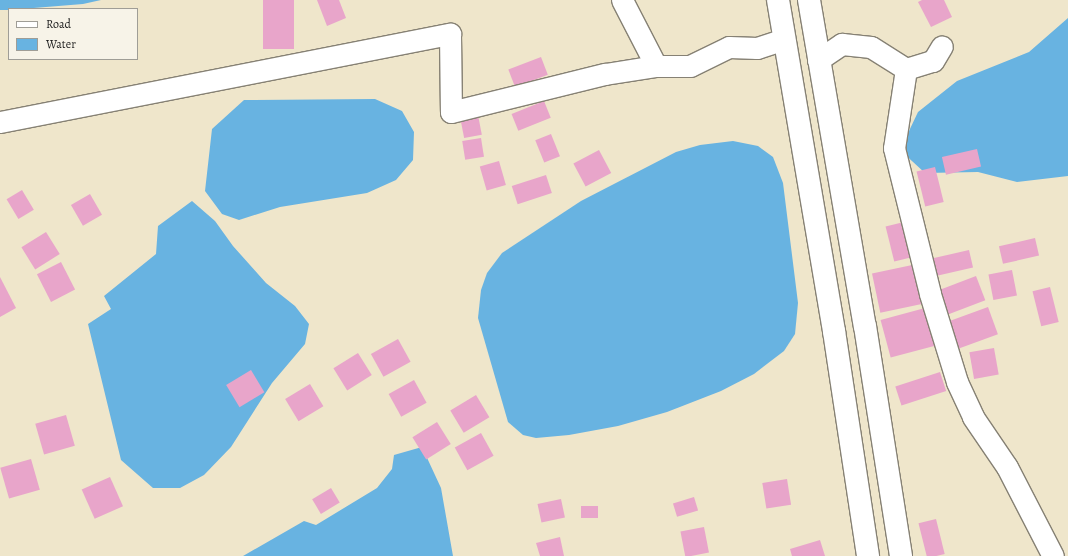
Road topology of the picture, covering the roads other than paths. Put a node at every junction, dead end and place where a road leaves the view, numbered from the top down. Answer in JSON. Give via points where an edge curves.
{"nodes":[{"id":1,"x":622,"y":0,"type":"edge"},
{"id":2,"x":778,"y":0,"type":"edge"},
{"id":3,"x":809,"y":0,"type":"edge"},
{"id":4,"x":784,"y":39,"type":"junction"},
{"id":5,"x":942,"y":46,"type":"dead end"},
{"id":6,"x":818,"y":60,"type":"junction"},
{"id":7,"x":656,"y":66,"type":"junction"},
{"id":8,"x":906,"y":69,"type":"junction"},
{"id":9,"x":0,"y":122,"type":"edge"},
{"id":10,"x":868,"y":556,"type":"edge"},
{"id":11,"x":902,"y":556,"type":"edge"},
{"id":12,"x":1053,"y":556,"type":"edge"}],
"edges":[{"from":1,"to":7,"type":"street"},
{"from":2,"to":4,"type":"main road"},
{"from":3,"to":6,"type":"main road"},
{"from":4,"to":7,"type":"street","via":[[757,48],[729,47],[690,66]]},
{"from":4,"to":10,"type":"main road","via":[[834,331]]},
{"from":5,"to":8,"type":"street","via":[[933,60]]},
{"from":6,"to":8,"type":"street","via":[[842,44],[871,47]]},
{"from":6,"to":11,"type":"main road"},
{"from":7,"to":9,"type":"street","via":[[605,74],[451,112],[450,34]]},
{"from":8,"to":12,"type":"street","via":[[894,148],[930,294],[957,382],[973,417],[1007,467]]}]}
